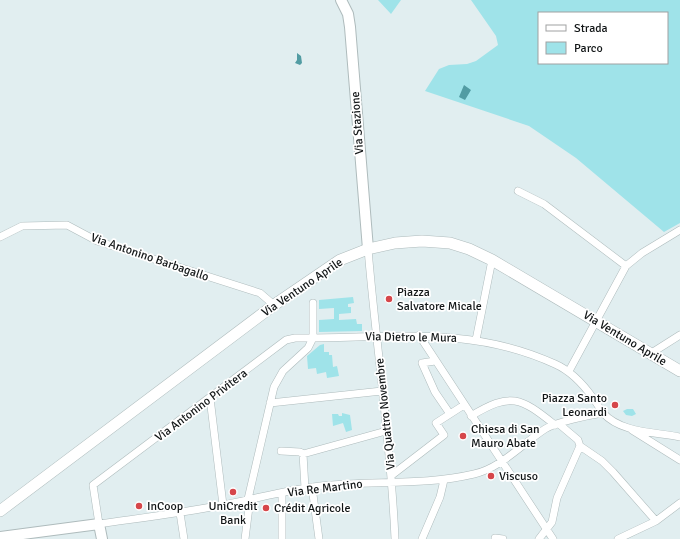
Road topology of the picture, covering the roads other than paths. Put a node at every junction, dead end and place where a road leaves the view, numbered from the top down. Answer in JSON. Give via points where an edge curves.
{"nodes":[{"id":1,"x":344,"y":2,"type":"edge"},
{"id":2,"x":518,"y":191,"type":"dead end"},
{"id":3,"x":680,"y":230,"type":"edge"},
{"id":4,"x":0,"y":237,"type":"edge"},
{"id":5,"x":368,"y":249,"type":"junction"},
{"id":6,"x":492,"y":260,"type":"junction"},
{"id":7,"x":626,"y":266,"type":"junction"},
{"id":8,"x":313,"y":303,"type":"dead end"},
{"id":9,"x":274,"y":306,"type":"junction"},
{"id":10,"x":597,"y":321,"type":"junction"},
{"id":11,"x":680,"y":334,"type":"edge"},
{"id":12,"x":419,"y":335,"type":"junction"},
{"id":13,"x":376,"y":336,"type":"junction"},
{"id":14,"x":313,"y":338,"type":"junction"},
{"id":15,"x":476,"y":340,"type":"junction"},
{"id":16,"x":650,"y":354,"type":"junction"},
{"id":17,"x":435,"y":361,"type":"junction"},
{"id":18,"x":569,"y":371,"type":"junction"},
{"id":19,"x":680,"y":371,"type":"edge"},
{"id":20,"x":382,"y":391,"type":"junction"},
{"id":21,"x":210,"y":398,"type":"junction"},
{"id":22,"x":270,"y":403,"type":"junction"},
{"id":23,"x":464,"y":405,"type":"junction"},
{"id":24,"x":603,"y":413,"type":"junction"},
{"id":25,"x":450,"y":414,"type":"junction"},
{"id":26,"x":471,"y":416,"type":"junction"},
{"id":27,"x":557,"y":424,"type":"junction"},
{"id":28,"x":628,"y":428,"type":"junction"},
{"id":29,"x":386,"y":431,"type":"junction"},
{"id":30,"x":680,"y":437,"type":"edge"},
{"id":31,"x":580,"y":446,"type":"junction"},
{"id":32,"x":282,"y":451,"type":"dead end"},
{"id":33,"x":303,"y":454,"type":"junction"},
{"id":34,"x":680,"y":460,"type":"edge"},
{"id":35,"x":501,"y":461,"type":"junction"},
{"id":36,"x":392,"y":475,"type":"junction"},
{"id":37,"x":444,"y":480,"type":"junction"},
{"id":38,"x":393,"y":483,"type":"junction"},
{"id":39,"x":309,"y":487,"type":"junction"},
{"id":40,"x":282,"y":493,"type":"junction"},
{"id":41,"x":248,"y":499,"type":"junction"},
{"id":42,"x":680,"y":504,"type":"edge"},
{"id":43,"x":223,"y":505,"type":"junction"},
{"id":44,"x":0,"y":511,"type":"edge"},
{"id":45,"x":180,"y":513,"type":"junction"},
{"id":46,"x":656,"y":521,"type":"junction"},
{"id":47,"x":99,"y":524,"type":"junction"},
{"id":48,"x":547,"y":530,"type":"junction"},
{"id":49,"x":19,"y":537,"type":"edge"},
{"id":50,"x":0,"y":538,"type":"edge"},
{"id":51,"x":102,"y":539,"type":"edge"},
{"id":52,"x":184,"y":539,"type":"edge"},
{"id":53,"x":245,"y":539,"type":"edge"},
{"id":54,"x":282,"y":539,"type":"edge"},
{"id":55,"x":319,"y":539,"type":"edge"},
{"id":56,"x":395,"y":539,"type":"edge"},
{"id":57,"x":422,"y":539,"type":"edge"},
{"id":58,"x":538,"y":539,"type":"edge"},
{"id":59,"x":553,"y":539,"type":"edge"},
{"id":60,"x":618,"y":539,"type":"edge"}],
"edges":[{"from":1,"to":5,"type":"main road","name":"Via Stazione","via":[[350,27]]},
{"from":2,"to":7,"type":"street","via":[[544,204]]},
{"from":3,"to":7,"type":"street"},
{"from":4,"to":9,"type":"street","name":"Via Antonino Barbagallo","via":[[22,226],[67,225],[97,241],[260,293]]},
{"from":5,"to":6,"type":"main road","name":"Via Ventuno Aprile","via":[[422,241],[450,243]]},
{"from":5,"to":9,"type":"main road","name":"Via Ventuno Aprile","via":[[340,260]]},
{"from":5,"to":13,"type":"street","name":"Via Quattro Novembre"},
{"from":6,"to":10,"type":"main road","name":"Via Ventuno Aprile"},
{"from":6,"to":15,"type":"street"},
{"from":7,"to":10,"type":"street"},
{"from":8,"to":14,"type":"street"},
{"from":9,"to":44,"type":"main road","name":"Via Ventuno Aprile"},
{"from":10,"to":16,"type":"main road","name":"Via Ventuno Aprile"},
{"from":10,"to":18,"type":"street"},
{"from":11,"to":16,"type":"street"},
{"from":12,"to":13,"type":"street","name":"Via Dietro le Mura"},
{"from":12,"to":15,"type":"street","name":"Via Dietro le Mura"},
{"from":12,"to":17,"type":"street"},
{"from":13,"to":14,"type":"street","name":"Via Dietro le Mura"},
{"from":13,"to":20,"type":"street","name":"Via Quattro Novembre"},
{"from":14,"to":21,"type":"street","name":"Via Antonino Privitera","via":[[286,340]]},
{"from":14,"to":22,"type":"street","via":[[308,348],[283,371],[274,387]]},
{"from":15,"to":18,"type":"street","name":"Via Dietro le Mura","via":[[540,357]]},
{"from":16,"to":19,"type":"main road","name":"Via Ventuno Aprile"},
{"from":17,"to":23,"type":"street"},
{"from":17,"to":25,"type":"street","via":[[422,363],[435,392]]},
{"from":18,"to":24,"type":"street","name":"Via Dietro le Mura"},
{"from":20,"to":22,"type":"street"},
{"from":20,"to":29,"type":"street","name":"Via Quattro Novembre"},
{"from":21,"to":43,"type":"street"},
{"from":21,"to":47,"type":"street","name":"Via Antonino Privitera","via":[[93,485]]},
{"from":22,"to":41,"type":"street"},
{"from":23,"to":25,"type":"street"},
{"from":23,"to":26,"type":"street"},
{"from":24,"to":27,"type":"street","name":"Via Re Martino"},
{"from":24,"to":28,"type":"street"},
{"from":25,"to":36,"type":"street","via":[[436,423],[444,435]]},
{"from":26,"to":27,"type":"street","via":[[497,402],[512,400],[530,407]]},
{"from":26,"to":35,"type":"street"},
{"from":27,"to":31,"type":"street","via":[[578,440]]},
{"from":27,"to":35,"type":"street","name":"Via Re Martino","via":[[547,428]]},
{"from":28,"to":30,"type":"street"},
{"from":28,"to":34,"type":"street"},
{"from":29,"to":33,"type":"street"},
{"from":29,"to":36,"type":"street","name":"Via Quattro Novembre"},
{"from":31,"to":46,"type":"street","via":[[602,461]]},
{"from":31,"to":48,"type":"street","via":[[562,485],[552,522]]},
{"from":32,"to":33,"type":"street"},
{"from":33,"to":39,"type":"street"},
{"from":35,"to":37,"type":"street","name":"Via Re Martino","via":[[476,474]]},
{"from":35,"to":48,"type":"street"},
{"from":36,"to":38,"type":"street","name":"Via Quattro Novembre"},
{"from":37,"to":38,"type":"street","name":"Via Re Martino"},
{"from":37,"to":57,"type":"street","via":[[440,497]]},
{"from":38,"to":39,"type":"street","name":"Via Re Martino","via":[[350,482]]},
{"from":38,"to":56,"type":"street","name":"Via Quattro Novembre"},
{"from":39,"to":40,"type":"street","name":"Via Re Martino"},
{"from":39,"to":55,"type":"street"},
{"from":40,"to":41,"type":"street","name":"Via Re Martino"},
{"from":40,"to":54,"type":"street"},
{"from":41,"to":43,"type":"street","name":"Via Re Martino"},
{"from":41,"to":53,"type":"street"},
{"from":42,"to":46,"type":"street"},
{"from":43,"to":45,"type":"street","name":"Via Re Martino"},
{"from":45,"to":47,"type":"street","name":"Via Re Martino"},
{"from":45,"to":52,"type":"street"},
{"from":46,"to":60,"type":"street"},
{"from":47,"to":49,"type":"main road","name":"Via Re Martino"},
{"from":47,"to":51,"type":"main road"},
{"from":48,"to":58,"type":"street"},
{"from":48,"to":59,"type":"street"},
{"from":49,"to":50,"type":"main road","name":"Via Re Martino"}]}
